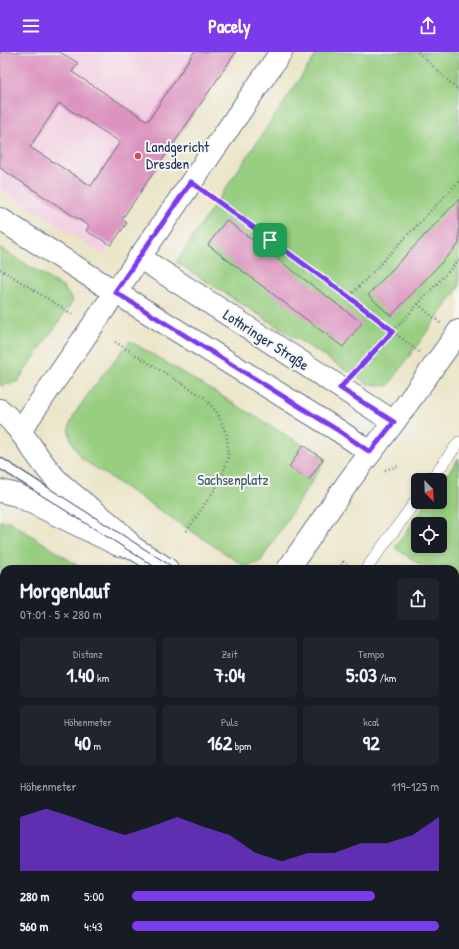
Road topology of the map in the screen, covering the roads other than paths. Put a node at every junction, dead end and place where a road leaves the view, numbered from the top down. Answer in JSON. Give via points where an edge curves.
{"nodes":[{"id":1,"x":281,"y":52,"type":"edge"},
{"id":2,"x":0,"y":219,"type":"edge"},
{"id":3,"x":139,"y":257,"type":"junction"},
{"id":4,"x":115,"y":292,"type":"junction"},
{"id":5,"x":457,"y":334,"type":"edge"},
{"id":6,"x":0,"y":410,"type":"edge"},
{"id":7,"x":394,"y":422,"type":"junction"},
{"id":8,"x":20,"y":431,"type":"junction"},
{"id":9,"x":459,"y":442,"type":"edge"},
{"id":10,"x":370,"y":452,"type":"junction"},
{"id":11,"x":0,"y":463,"type":"edge"},
{"id":12,"x":436,"y":473,"type":"edge"},
{"id":13,"x":0,"y":490,"type":"edge"},
{"id":14,"x":411,"y":508,"type":"edge"},
{"id":15,"x":132,"y":547,"type":"junction"},
{"id":16,"x":161,"y":565,"type":"edge"},
{"id":17,"x":291,"y":565,"type":"edge"},
{"id":18,"x":369,"y":565,"type":"edge"}],
"edges":[{"from":1,"to":3,"type":"street"},
{"from":2,"to":4,"type":"street"},
{"from":3,"to":4,"type":"street"},
{"from":3,"to":7,"type":"street","name":"Lothringer Straße"},
{"from":4,"to":8,"type":"street"},
{"from":4,"to":10,"type":"street"},
{"from":5,"to":7,"type":"street"},
{"from":6,"to":8,"type":"street"},
{"from":7,"to":10,"type":"street"},
{"from":8,"to":15,"type":"street","via":[[56,478],[125,537]]},
{"from":9,"to":12,"type":"lane"},
{"from":10,"to":17,"type":"street"},
{"from":11,"to":15,"type":"lane"},
{"from":13,"to":15,"type":"street","via":[[17,495],[119,545]]},
{"from":14,"to":18,"type":"lane"},
{"from":15,"to":16,"type":"street"}]}
